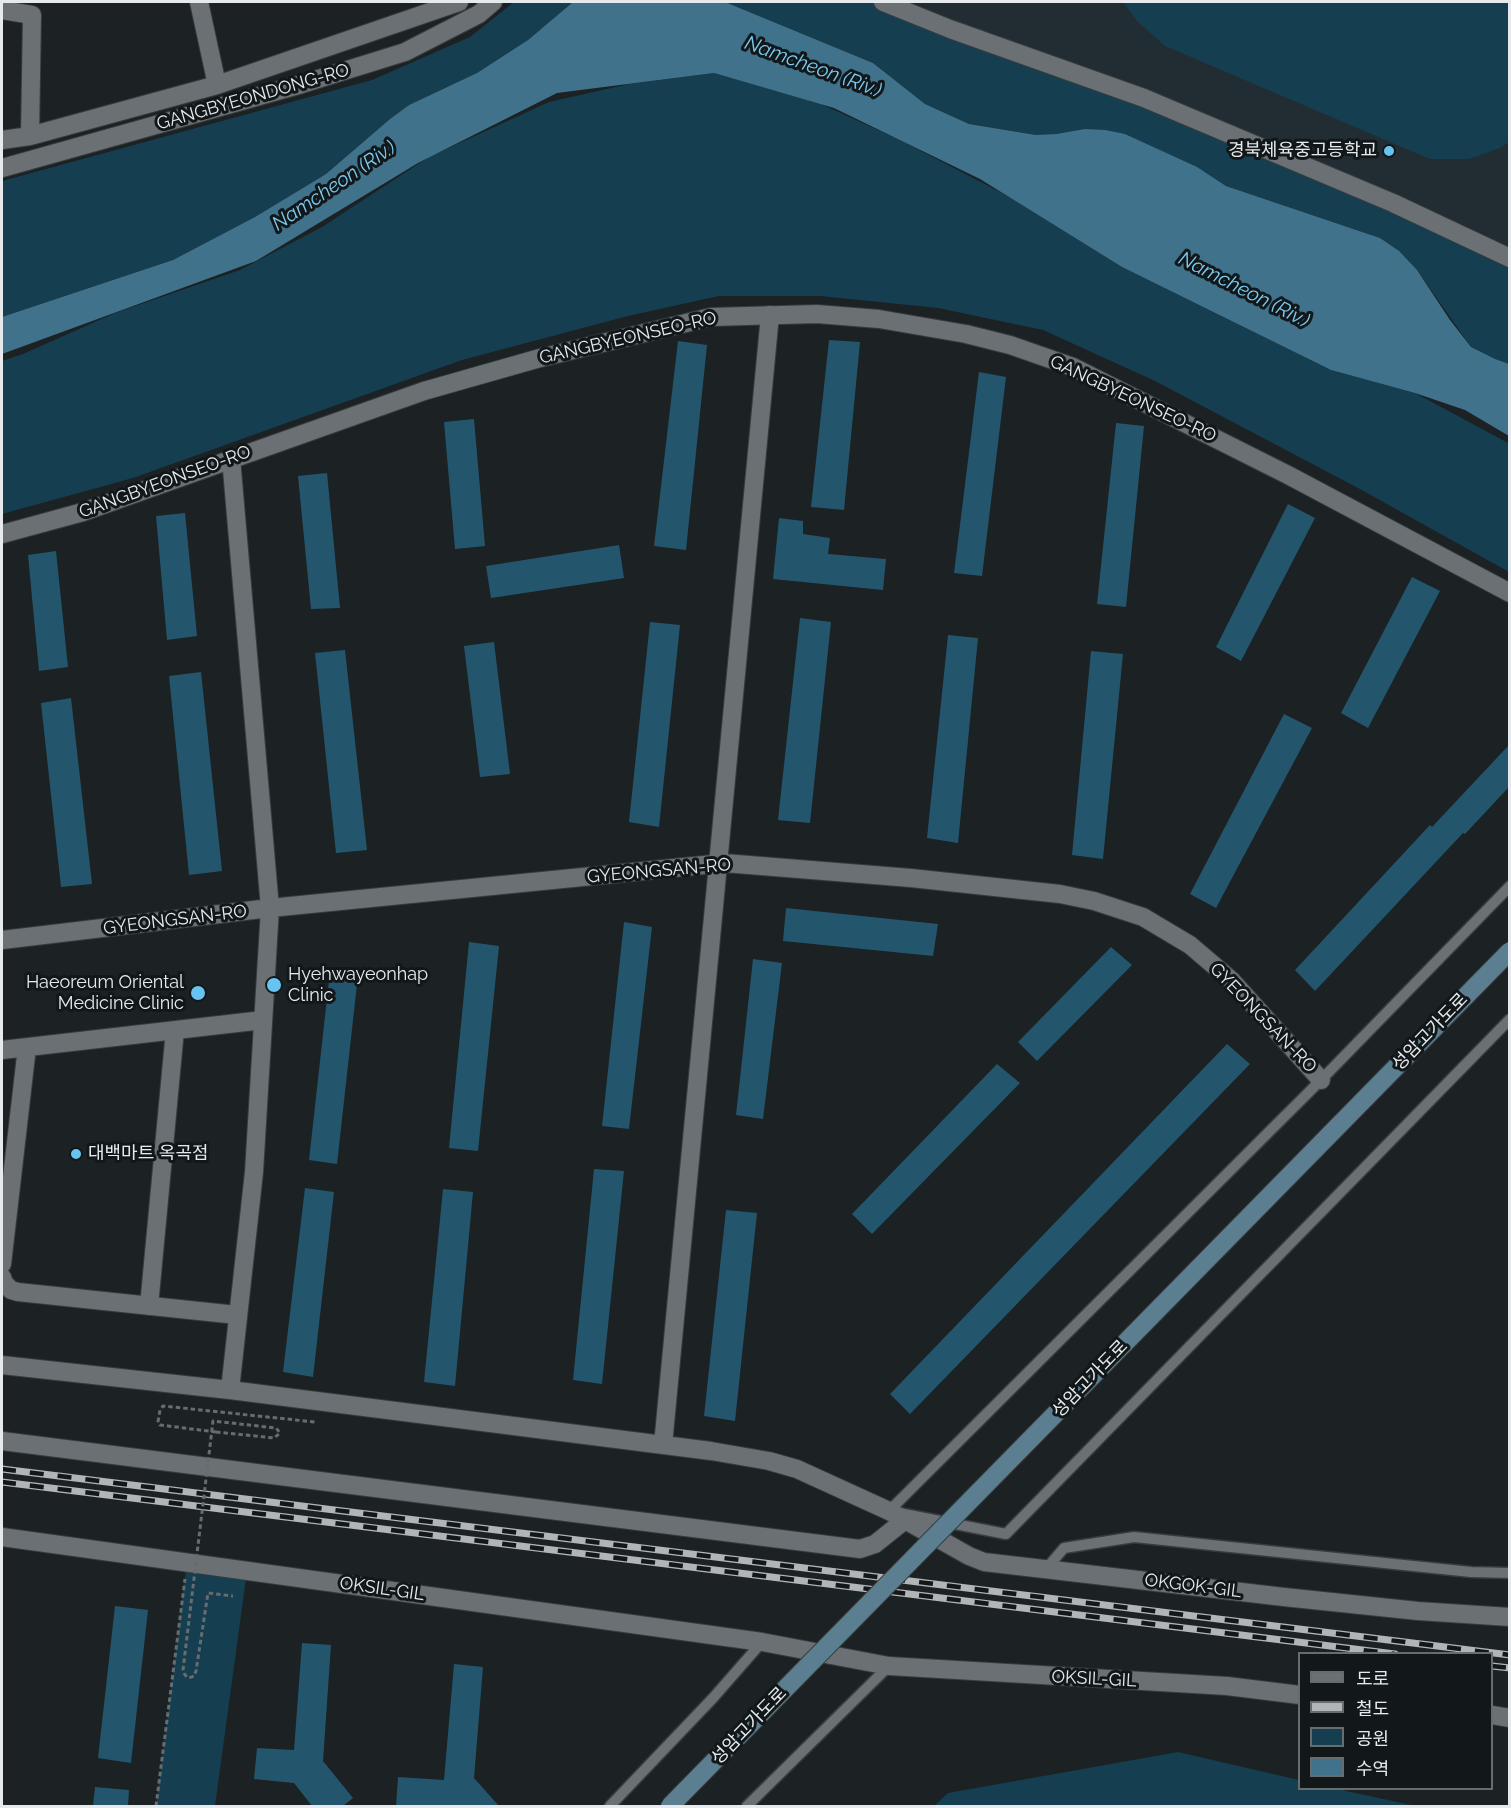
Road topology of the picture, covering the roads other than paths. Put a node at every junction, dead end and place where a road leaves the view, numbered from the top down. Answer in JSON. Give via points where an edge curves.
{"nodes":[{"id":1,"x":199,"y":2,"type":"edge"},
{"id":2,"x":459,"y":2,"type":"edge"},
{"id":3,"x":493,"y":2,"type":"edge"},
{"id":4,"x":883,"y":2,"type":"edge"},
{"id":5,"x":2,"y":10,"type":"edge"},
{"id":6,"x":217,"y":86,"type":"junction"},
{"id":7,"x":30,"y":136,"type":"junction"},
{"id":8,"x":2,"y":140,"type":"edge"},
{"id":9,"x":2,"y":168,"type":"edge"},
{"id":10,"x":1509,"y":258,"type":"edge"},
{"id":11,"x":770,"y":315,"type":"junction"},
{"id":12,"x":231,"y":458,"type":"junction"},
{"id":13,"x":2,"y":534,"type":"edge"},
{"id":14,"x":1509,"y":592,"type":"edge"},
{"id":15,"x":718,"y":864,"type":"junction"},
{"id":16,"x":1509,"y":886,"type":"edge"},
{"id":17,"x":270,"y":908,"type":"junction"},
{"id":18,"x":2,"y":940,"type":"edge"},
{"id":19,"x":1509,"y":951,"type":"edge"},
{"id":20,"x":1509,"y":1019,"type":"edge"},
{"id":21,"x":263,"y":1020,"type":"junction"},
{"id":22,"x":175,"y":1030,"type":"junction"},
{"id":23,"x":27,"y":1047,"type":"junction"},
{"id":24,"x":2,"y":1050,"type":"edge"},
{"id":25,"x":1321,"y":1080,"type":"junction"},
{"id":26,"x":2,"y":1264,"type":"edge"},
{"id":27,"x":2,"y":1277,"type":"edge"},
{"id":28,"x":149,"y":1306,"type":"junction"},
{"id":29,"x":237,"y":1315,"type":"junction"},
{"id":30,"x":2,"y":1365,"type":"edge"},
{"id":31,"x":230,"y":1390,"type":"junction"},
{"id":32,"x":2,"y":1440,"type":"edge"},
{"id":33,"x":663,"y":1445,"type":"junction"},
{"id":34,"x":897,"y":1515,"type":"junction"},
{"id":35,"x":2,"y":1537,"type":"edge"},
{"id":36,"x":1046,"y":1569,"type":"junction"},
{"id":37,"x":1509,"y":1573,"type":"edge"},
{"id":38,"x":1509,"y":1617,"type":"edge"},
{"id":39,"x":762,"y":1642,"type":"junction"},
{"id":40,"x":889,"y":1666,"type":"junction"},
{"id":41,"x":1298,"y":1695,"type":"edge"},
{"id":42,"x":1493,"y":1715,"type":"edge"},
{"id":43,"x":1509,"y":1718,"type":"edge"},
{"id":44,"x":610,"y":1806,"type":"edge"},
{"id":45,"x":670,"y":1806,"type":"edge"},
{"id":46,"x":747,"y":1806,"type":"edge"}],
"edges":[{"from":1,"to":6,"type":"street"},
{"from":2,"to":6,"type":"street"},
{"from":3,"to":9,"type":"street","name":"GANGBYEONDONG-RO","via":[[479,14],[405,52]]},
{"from":4,"to":10,"type":"street","via":[[1144,98],[1393,203]]},
{"from":5,"to":7,"type":"street","via":[[32,15]]},
{"from":6,"to":7,"type":"street"},
{"from":7,"to":8,"type":"street"},
{"from":11,"to":12,"type":"street","name":"GANGBYEONSEO-RO","via":[[711,317],[540,358],[424,391]]},
{"from":11,"to":14,"type":"street","name":"GANGBYEONSEO-RO","via":[[818,314],[966,334],[1073,367]]},
{"from":11,"to":15,"type":"street"},
{"from":12,"to":13,"type":"street","name":"GANGBYEONSEO-RO","via":[[83,512]]},
{"from":12,"to":17,"type":"street"},
{"from":15,"to":17,"type":"street","name":"GYEONGSAN-RO"},
{"from":15,"to":25,"type":"street","name":"GYEONGSAN-RO","via":[[1037,892],[1119,908],[1190,945],[1231,980]]},
{"from":15,"to":33,"type":"street"},
{"from":16,"to":25,"type":"lane"},
{"from":17,"to":18,"type":"street","name":"GYEONGSAN-RO"},
{"from":17,"to":21,"type":"street"},
{"from":19,"to":45,"type":"main road","name":"성암고가도로","bridge":true},
{"from":20,"to":34,"type":"lane","via":[[1006,1534]]},
{"from":21,"to":22,"type":"street"},
{"from":21,"to":29,"type":"street","via":[[254,1172]]},
{"from":22,"to":23,"type":"street"},
{"from":22,"to":28,"type":"street"},
{"from":23,"to":24,"type":"street"},
{"from":23,"to":26,"type":"street"},
{"from":25,"to":34,"type":"lane"},
{"from":27,"to":28,"type":"street","via":[[11,1290],[18,1292]]},
{"from":28,"to":29,"type":"street"},
{"from":29,"to":31,"type":"street"},
{"from":30,"to":31,"type":"street","name":"OKGOK-GIL"},
{"from":31,"to":33,"type":"street","name":"OKGOK-GIL"},
{"from":32,"to":34,"type":"street","via":[[860,1549],[875,1544]]},
{"from":33,"to":34,"type":"street","name":"OKGOK-GIL","via":[[797,1469]]},
{"from":34,"to":36,"type":"street","name":"OKGOK-GIL","via":[[984,1562]]},
{"from":35,"to":39,"type":"street","name":"OKSIL-GIL"},
{"from":36,"to":37,"type":"lane","via":[[1064,1548],[1134,1537]]},
{"from":36,"to":38,"type":"street","name":"OKGOK-GIL","via":[[1418,1611]]},
{"from":39,"to":40,"type":"street","name":"OKSIL-GIL"},
{"from":39,"to":44,"type":"lane"},
{"from":40,"to":41,"type":"street","name":"OKSIL-GIL","via":[[1227,1686]]},
{"from":40,"to":46,"type":"lane"},
{"from":42,"to":43,"type":"street"}]}
